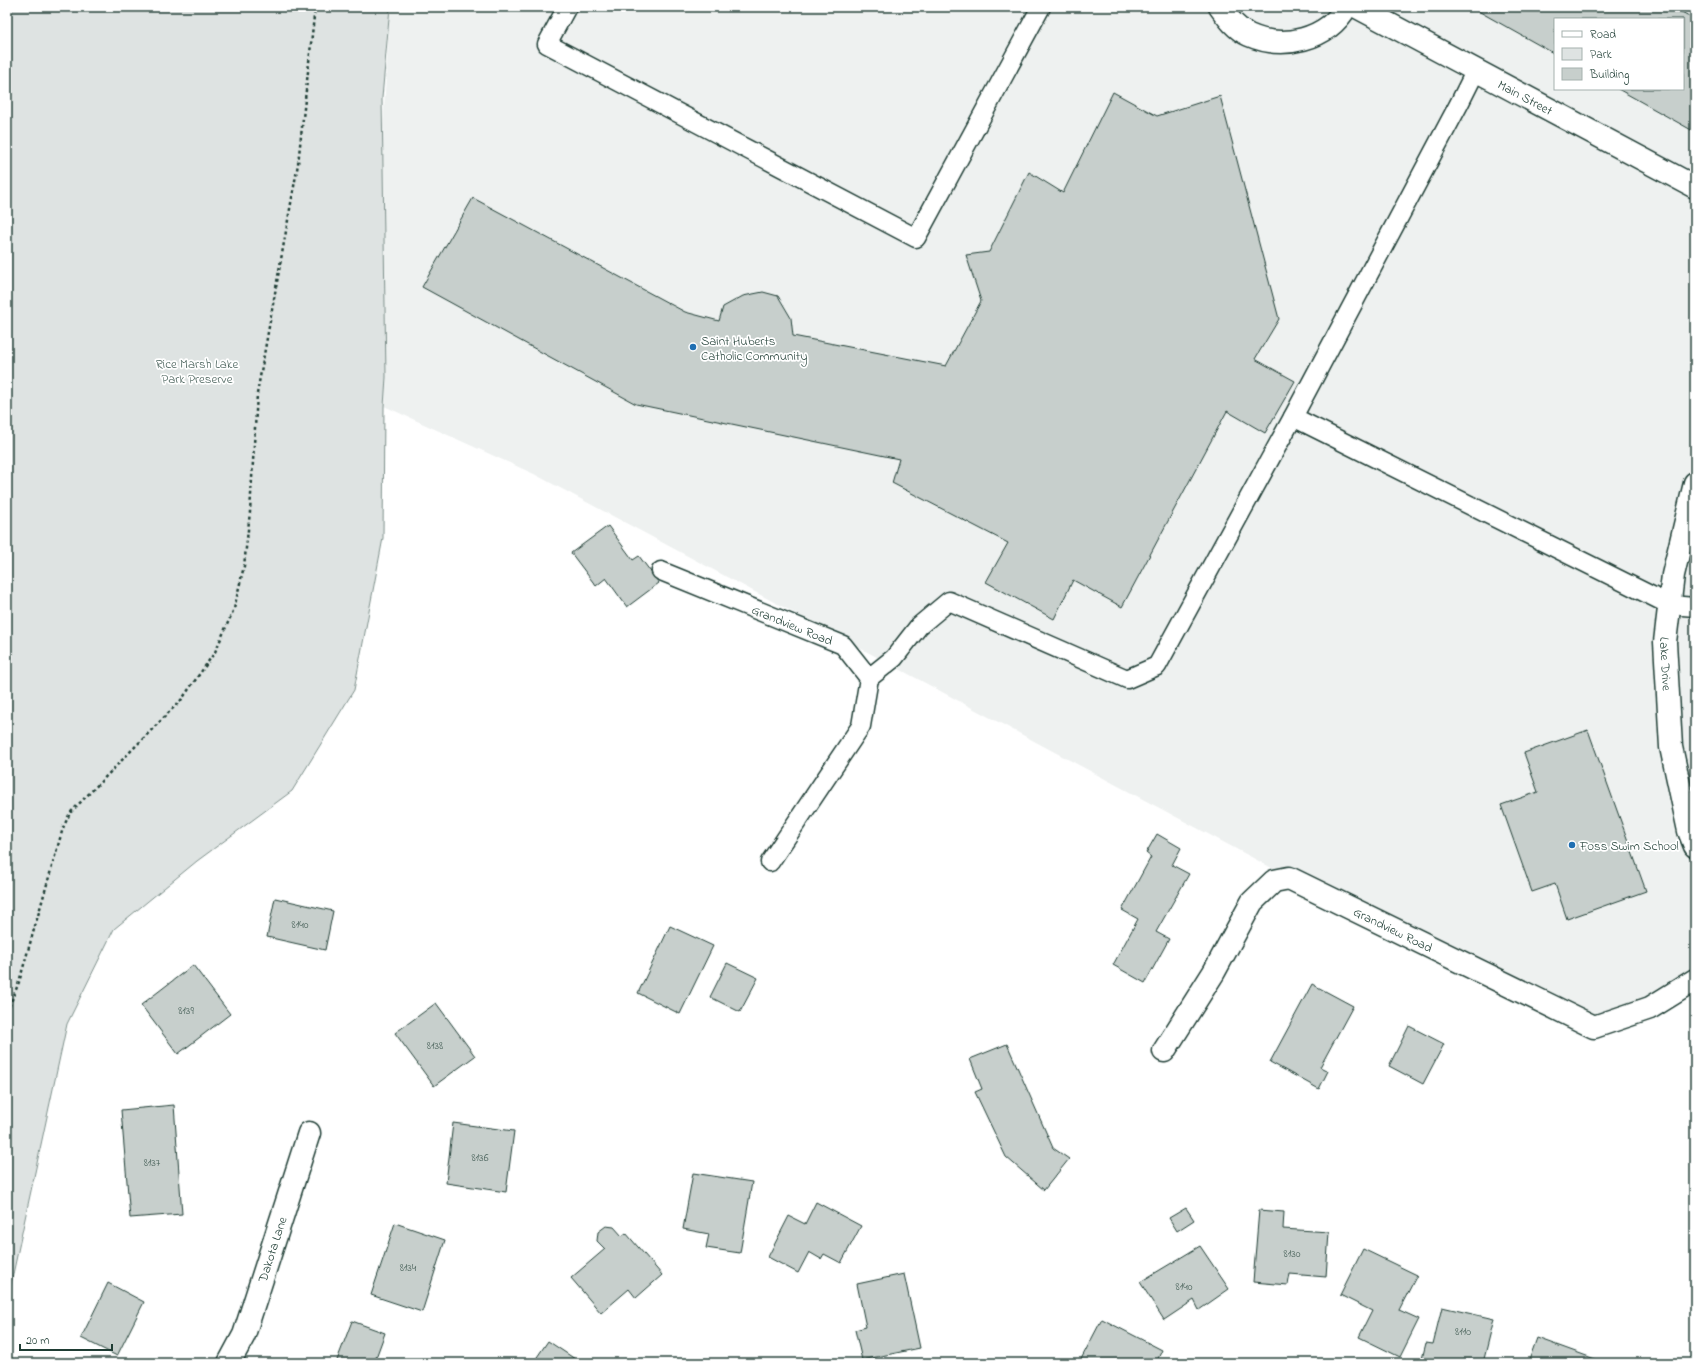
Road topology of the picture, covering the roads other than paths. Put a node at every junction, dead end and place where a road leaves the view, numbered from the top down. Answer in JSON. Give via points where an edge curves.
{"nodes":[{"id":1,"x":568,"y":7,"type":"edge"},
{"id":2,"x":1041,"y":7,"type":"edge"},
{"id":3,"x":1220,"y":7,"type":"edge"},
{"id":4,"x":1346,"y":7,"type":"edge"},
{"id":5,"x":1357,"y":7,"type":"edge"},
{"id":6,"x":1476,"y":70,"type":"junction"},
{"id":7,"x":1695,"y":187,"type":"edge"},
{"id":8,"x":1293,"y":416,"type":"junction"},
{"id":9,"x":1695,"y":483,"type":"edge"},
{"id":10,"x":661,"y":571,"type":"dead end"},
{"id":11,"x":1670,"y":605,"type":"junction"},
{"id":12,"x":1695,"y":607,"type":"edge"},
{"id":13,"x":869,"y":678,"type":"junction"},
{"id":14,"x":1695,"y":846,"type":"edge"},
{"id":15,"x":770,"y":862,"type":"dead end"},
{"id":16,"x":1695,"y":980,"type":"edge"},
{"id":17,"x":1164,"y":1051,"type":"dead end"},
{"id":18,"x":309,"y":1133,"type":"dead end"},
{"id":19,"x":229,"y":1363,"type":"edge"}],
"edges":[{"from":1,"to":2,"type":"lane","via":[[547,44],[916,238]]},
{"from":3,"to":4,"type":"street","via":[[1232,23],[1249,35],[1279,43],[1300,41],[1329,28],[1342,16]]},
{"from":5,"to":6,"type":"street","name":"Main Street"},
{"from":6,"to":7,"type":"street","name":"Main Street"},
{"from":6,"to":8,"type":"lane"},
{"from":8,"to":11,"type":"lane"},
{"from":8,"to":13,"type":"lane","via":[[1157,666],[1127,679],[949,601],[919,626],[894,658]]},
{"from":9,"to":11,"type":"street","name":"Lake Drive","via":[[1673,575]]},
{"from":10,"to":13,"type":"lane","name":"Grandview Road","via":[[843,645]]},
{"from":11,"to":12,"type":"lane"},
{"from":11,"to":14,"type":"street","name":"Lake Drive","via":[[1665,642],[1671,747],[1689,831]]},
{"from":13,"to":15,"type":"lane","via":[[861,726]]},
{"from":16,"to":17,"type":"street","name":"Grandview Road","via":[[1650,1008],[1594,1027],[1289,878],[1274,881],[1252,902],[1214,972]]},
{"from":18,"to":19,"type":"street","name":"Dakota Lane","via":[[244,1336]]}]}
